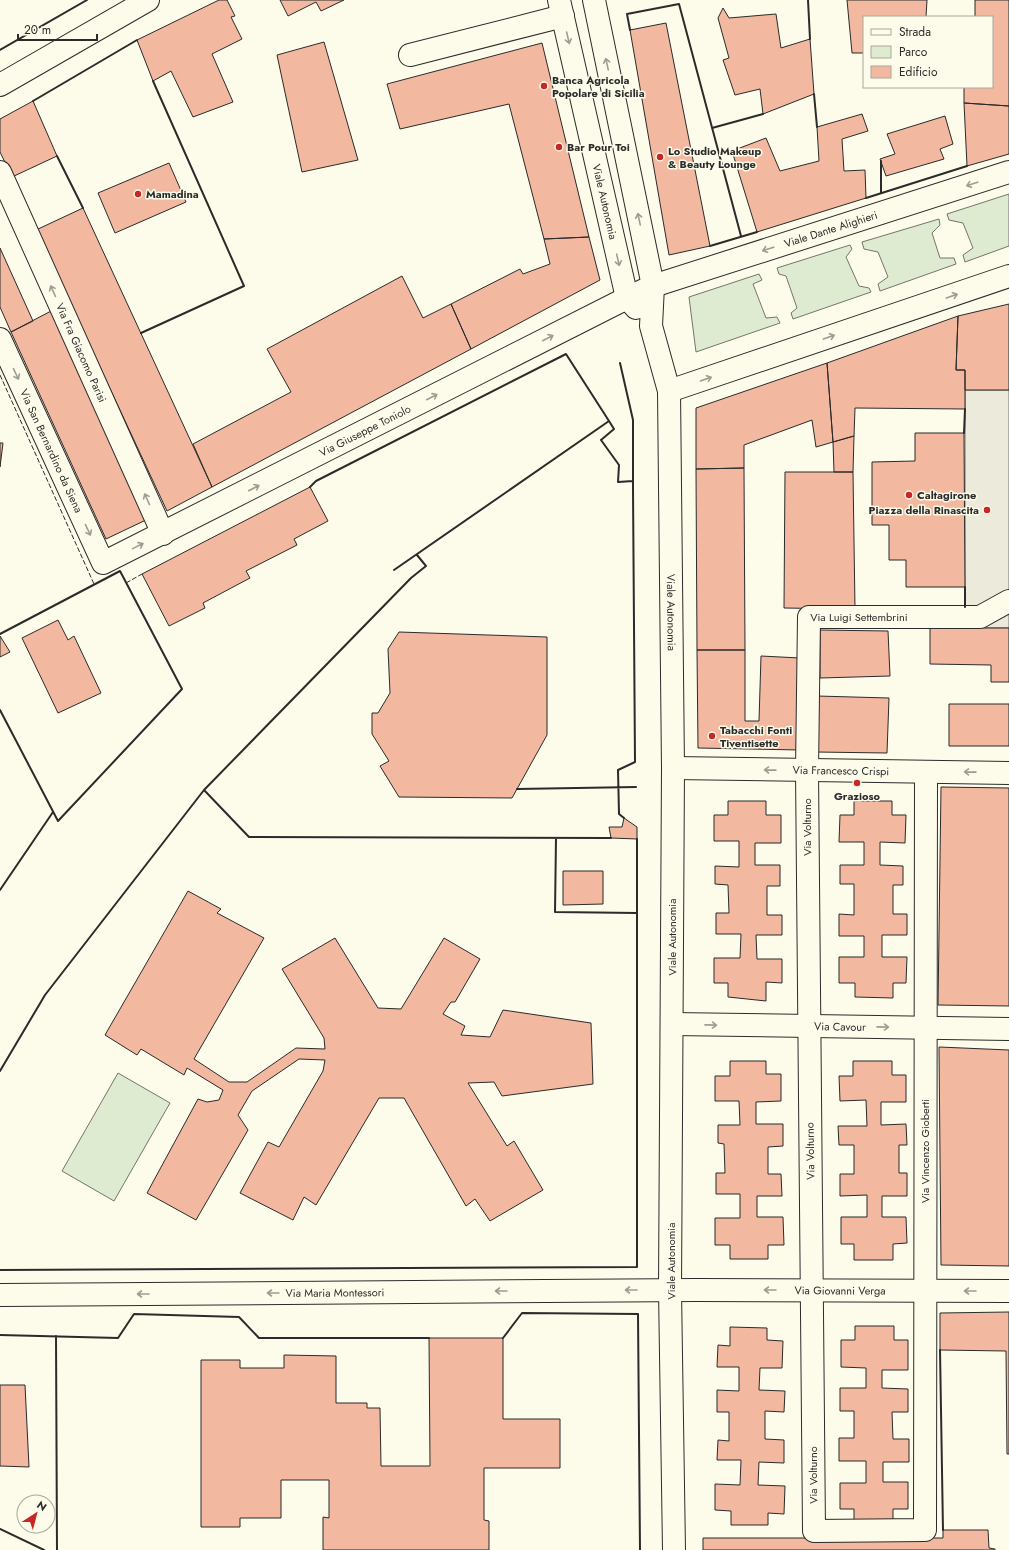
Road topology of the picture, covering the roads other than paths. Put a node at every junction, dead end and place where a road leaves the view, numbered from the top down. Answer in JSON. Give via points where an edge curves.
{"nodes":[{"id":1,"x":148,"y":0,"type":"edge"},
{"id":2,"x":594,"y":0,"type":"edge"},
{"id":3,"x":561,"y":8,"type":"edge"},
{"id":4,"x":410,"y":55,"type":"dead end"},
{"id":5,"x":0,"y":85,"type":"edge"},
{"id":6,"x":0,"y":172,"type":"edge"},
{"id":7,"x":1009,"y":172,"type":"edge"},
{"id":8,"x":1009,"y":276,"type":"edge"},
{"id":9,"x":653,"y":286,"type":"junction"},
{"id":10,"x":627,"y":298,"type":"junction"},
{"id":11,"x":650,"y":326,"type":"junction"},
{"id":12,"x":0,"y":339,"type":"edge"},
{"id":13,"x":669,"y":391,"type":"junction"},
{"id":14,"x":163,"y":534,"type":"junction"},
{"id":15,"x":103,"y":563,"type":"joint"},
{"id":16,"x":1009,"y":601,"type":"edge"},
{"id":17,"x":674,"y":768,"type":"junction"},
{"id":18,"x":807,"y":771,"type":"junction"},
{"id":19,"x":926,"y":772,"type":"junction"},
{"id":20,"x":1009,"y":773,"type":"edge"},
{"id":21,"x":672,"y":1024,"type":"junction"},
{"id":22,"x":809,"y":1026,"type":"junction"},
{"id":23,"x":926,"y":1027,"type":"junction"},
{"id":24,"x":1009,"y":1029,"type":"edge"},
{"id":25,"x":670,"y":1290,"type":"junction"},
{"id":26,"x":812,"y":1290,"type":"junction"},
{"id":27,"x":925,"y":1291,"type":"junction"},
{"id":28,"x":1009,"y":1291,"type":"edge"},
{"id":29,"x":0,"y":1295,"type":"edge"},
{"id":30,"x":925,"y":1530,"type":"joint"},
{"id":31,"x":674,"y":1550,"type":"edge"}],
"edges":[{"from":1,"to":5,"type":"street"},
{"from":9,"to":2,"type":"street","name":"Viale Autonomia","one_way":true},
{"from":3,"to":4,"type":"street"},
{"from":3,"to":10,"type":"street","name":"Viale Autonomia","one_way":true},
{"from":14,"to":6,"type":"street","name":"Via Fra Giacomo Parisi","one_way":true},
{"from":7,"to":9,"type":"street","name":"Viale Dante Alighieri","one_way":true},
{"from":13,"to":8,"type":"street","one_way":true},
{"from":9,"to":10,"type":"street","name":"Viale Dante Alighieri"},
{"from":9,"to":11,"type":"street","name":"Viale Autonomia"},
{"from":10,"to":11,"type":"street","name":"Viale Autonomia"},
{"from":14,"to":10,"type":"street","name":"Via Giuseppe Toniolo","one_way":true},
{"from":11,"to":13,"type":"street","name":"Viale Autonomia"},
{"from":12,"to":15,"type":"street","name":"Via San Bernardino da Siena","one_way":true},
{"from":13,"to":17,"type":"street","name":"Viale Autonomia"},
{"from":15,"to":14,"type":"street","name":"Via Giuseppe Toniolo","one_way":true},
{"from":16,"to":18,"type":"street","name":"Via Luigi Settembrini","via":[[980,617],[809,617]]},
{"from":18,"to":17,"type":"street","name":"Via Francesco Crispi","one_way":true},
{"from":17,"to":21,"type":"street","name":"Viale Autonomia"},
{"from":18,"to":19,"type":"street","name":"Via Francesco Crispi"},
{"from":18,"to":22,"type":"street","name":"Via Volturno"},
{"from":20,"to":19,"type":"street","name":"Via Francesco Crispi","one_way":true},
{"from":19,"to":23,"type":"street","name":"Via Vincenzo Gioberti"},
{"from":21,"to":22,"type":"street","name":"Via Cavour","one_way":true},
{"from":21,"to":25,"type":"street","name":"Viale Autonomia"},
{"from":22,"to":23,"type":"street","name":"Via Cavour","one_way":true},
{"from":22,"to":26,"type":"street","name":"Via Volturno"},
{"from":23,"to":24,"type":"street","name":"Via Cavour"},
{"from":23,"to":27,"type":"street","name":"Via Vincenzo Gioberti"},
{"from":26,"to":25,"type":"street","name":"Via Giovanni Verga","one_way":true},
{"from":25,"to":29,"type":"street","name":"Via Maria Montessori","one_way":true},
{"from":25,"to":31,"type":"street","name":"Viale Autonomia"},
{"from":26,"to":27,"type":"street","name":"Via Giovanni Verga"},
{"from":26,"to":30,"type":"street","name":"Via Volturno","via":[[814,1531]]},
{"from":28,"to":27,"type":"street","name":"Via Giovanni Verga","one_way":true},
{"from":27,"to":30,"type":"street","name":"Via Vincenzo Gioberti"}]}
